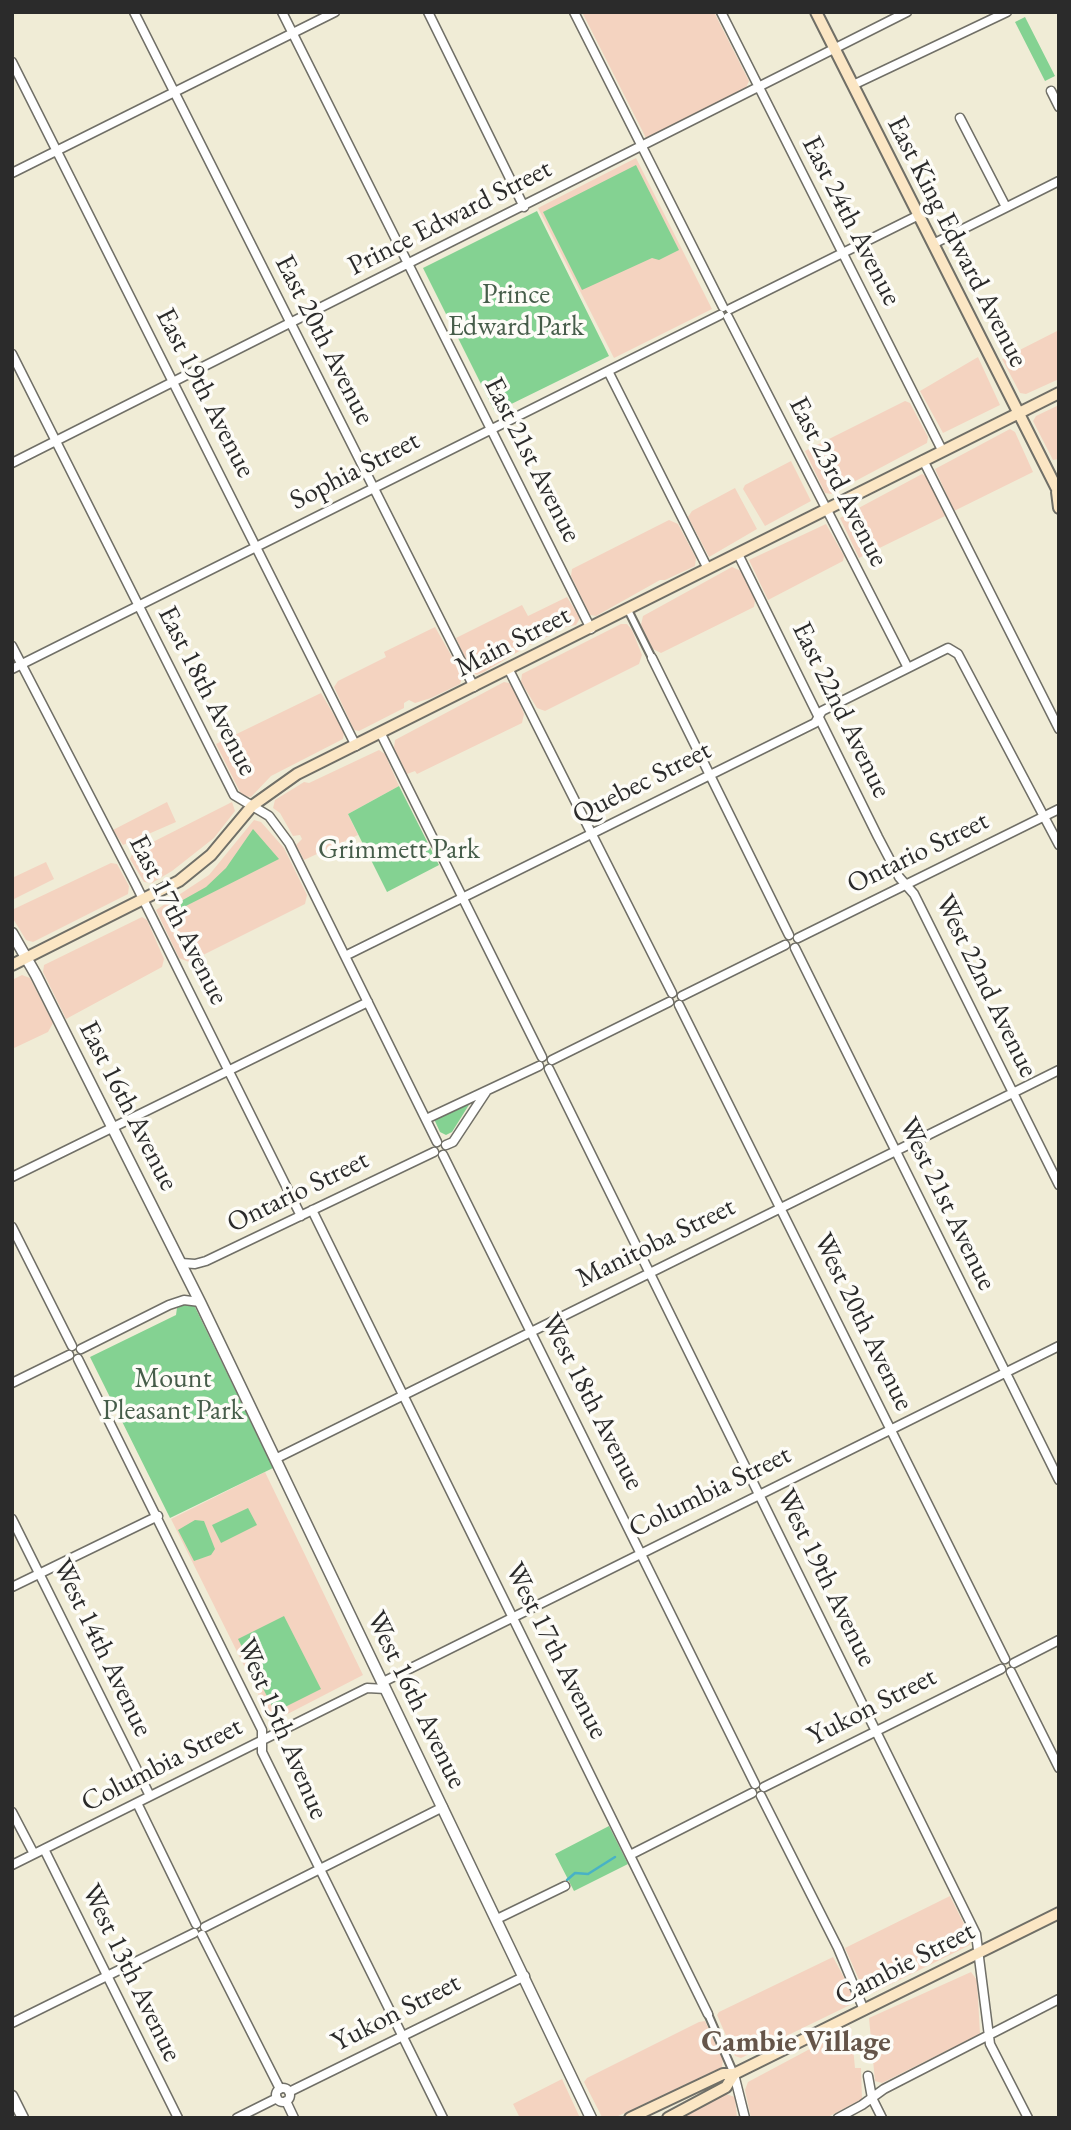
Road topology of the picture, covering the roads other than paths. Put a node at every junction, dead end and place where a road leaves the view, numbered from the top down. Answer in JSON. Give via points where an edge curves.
{"nodes":[{"id":1,"x":134,"y":12,"type":"edge"},
{"id":2,"x":282,"y":12,"type":"edge"},
{"id":3,"x":335,"y":12,"type":"edge"},
{"id":4,"x":428,"y":12,"type":"edge"},
{"id":5,"x":574,"y":12,"type":"edge"},
{"id":6,"x":721,"y":12,"type":"edge"},
{"id":7,"x":816,"y":12,"type":"edge"},
{"id":8,"x":907,"y":12,"type":"edge"},
{"id":9,"x":1007,"y":12,"type":"edge"},
{"id":10,"x":292,"y":33,"type":"junction"},
{"id":11,"x":835,"y":49,"type":"junction"},
{"id":12,"x":12,"y":62,"type":"edge"},
{"id":13,"x":853,"y":85,"type":"junction"},
{"id":14,"x":758,"y":89,"type":"junction"},
{"id":15,"x":1051,"y":91,"type":"dead end"},
{"id":16,"x":175,"y":93,"type":"junction"},
{"id":17,"x":1059,"y":107,"type":"edge"},
{"id":18,"x":960,"y":118,"type":"dead end"},
{"id":19,"x":641,"y":148,"type":"junction"},
{"id":20,"x":57,"y":151,"type":"junction"},
{"id":21,"x":12,"y":173,"type":"edge"},
{"id":22,"x":1059,"y":181,"type":"edge"},
{"id":23,"x":524,"y":207,"type":"junction"},
{"id":24,"x":1006,"y":207,"type":"junction"},
{"id":25,"x":919,"y":215,"type":"junction"},
{"id":26,"x":933,"y":244,"type":"junction"},
{"id":27,"x":842,"y":253,"type":"junction"},
{"id":28,"x":408,"y":265,"type":"junction"},
{"id":29,"x":725,"y":312,"type":"junction"},
{"id":30,"x":290,"y":324,"type":"junction"},
{"id":31,"x":12,"y":354,"type":"edge"},
{"id":32,"x":608,"y":371,"type":"junction"},
{"id":33,"x":173,"y":383,"type":"junction"},
{"id":34,"x":1059,"y":393,"type":"edge"},
{"id":35,"x":1017,"y":412,"type":"junction"},
{"id":36,"x":490,"y":429,"type":"junction"},
{"id":37,"x":56,"y":441,"type":"junction"},
{"id":38,"x":942,"y":450,"type":"junction"},
{"id":39,"x":923,"y":460,"type":"junction"},
{"id":40,"x":12,"y":463,"type":"edge"},
{"id":41,"x":373,"y":488,"type":"junction"},
{"id":42,"x":1058,"y":492,"type":"edge"},
{"id":43,"x":1059,"y":508,"type":"edge"},
{"id":44,"x":827,"y":510,"type":"junction"},
{"id":45,"x":256,"y":545,"type":"junction"},
{"id":46,"x":738,"y":554,"type":"junction"},
{"id":47,"x":708,"y":569,"type":"junction"},
{"id":48,"x":138,"y":605,"type":"junction"},
{"id":49,"x":628,"y":610,"type":"junction"},
{"id":50,"x":590,"y":629,"type":"junction"},
{"id":51,"x":12,"y":646,"type":"edge"},
{"id":52,"x":652,"y":658,"type":"joint"},
{"id":53,"x":21,"y":664,"type":"junction"},
{"id":54,"x":908,"y":668,"type":"junction"},
{"id":55,"x":12,"y":669,"type":"edge"},
{"id":56,"x":509,"y":670,"type":"junction"},
{"id":57,"x":474,"y":687,"type":"junction"},
{"id":58,"x":818,"y":717,"type":"junction"},
{"id":59,"x":1059,"y":729,"type":"edge"},
{"id":60,"x":381,"y":734,"type":"junction"},
{"id":61,"x":356,"y":746,"type":"junction"},
{"id":62,"x":709,"y":775,"type":"junction"},
{"id":63,"x":252,"y":806,"type":"junction"},
{"id":64,"x":1059,"y":809,"type":"edge"},
{"id":65,"x":1043,"y":817,"type":"junction"},
{"id":66,"x":591,"y":834,"type":"junction"},
{"id":67,"x":1059,"y":845,"type":"edge"},
{"id":68,"x":906,"y":884,"type":"junction"},
{"id":69,"x":463,"y":898,"type":"junction"},
{"id":70,"x":144,"y":901,"type":"junction"},
{"id":71,"x":12,"y":933,"type":"edge"},
{"id":72,"x":793,"y":937,"type":"junction"},
{"id":73,"x":785,"y":945,"type":"junction"},
{"id":74,"x":795,"y":948,"type":"junction"},
{"id":75,"x":345,"y":956,"type":"junction"},
{"id":76,"x":26,"y":958,"type":"junction"},
{"id":77,"x":12,"y":965,"type":"edge"},
{"id":78,"x":672,"y":993,"type":"junction"},
{"id":79,"x":682,"y":996,"type":"junction"},
{"id":80,"x":368,"y":1002,"type":"junction"},
{"id":81,"x":669,"y":1002,"type":"junction"},
{"id":82,"x":679,"y":1005,"type":"junction"},
{"id":83,"x":542,"y":1057,"type":"junction"},
{"id":84,"x":552,"y":1060,"type":"junction"},
{"id":85,"x":539,"y":1066,"type":"junction"},
{"id":86,"x":548,"y":1069,"type":"junction"},
{"id":87,"x":1059,"y":1070,"type":"edge"},
{"id":88,"x":228,"y":1071,"type":"junction"},
{"id":89,"x":486,"y":1092,"type":"junction"},
{"id":90,"x":1013,"y":1093,"type":"junction"},
{"id":91,"x":426,"y":1119,"type":"junction"},
{"id":92,"x":113,"y":1128,"type":"junction"},
{"id":93,"x":442,"y":1144,"type":"junction"},
{"id":94,"x":896,"y":1151,"type":"junction"},
{"id":95,"x":434,"y":1152,"type":"junction"},
{"id":96,"x":443,"y":1155,"type":"junction"},
{"id":97,"x":12,"y":1177,"type":"edge"},
{"id":98,"x":1059,"y":1185,"type":"edge"},
{"id":99,"x":780,"y":1208,"type":"junction"},
{"id":100,"x":312,"y":1210,"type":"junction"},
{"id":101,"x":300,"y":1216,"type":"junction"},
{"id":102,"x":12,"y":1227,"type":"edge"},
{"id":103,"x":181,"y":1263,"type":"junction"},
{"id":104,"x":648,"y":1273,"type":"junction"},
{"id":105,"x":200,"y":1302,"type":"junction"},
{"id":106,"x":531,"y":1332,"type":"junction"},
{"id":107,"x":1059,"y":1346,"type":"edge"},
{"id":108,"x":81,"y":1349,"type":"junction"},
{"id":109,"x":70,"y":1351,"type":"junction"},
{"id":110,"x":78,"y":1359,"type":"junction"},
{"id":111,"x":1005,"y":1372,"type":"junction"},
{"id":112,"x":12,"y":1383,"type":"edge"},
{"id":113,"x":402,"y":1394,"type":"junction"},
{"id":114,"x":890,"y":1429,"type":"junction"},
{"id":115,"x":275,"y":1459,"type":"junction"},
{"id":116,"x":1059,"y":1480,"type":"edge"},
{"id":117,"x":758,"y":1494,"type":"junction"},
{"id":118,"x":158,"y":1516,"type":"junction"},
{"id":119,"x":12,"y":1519,"type":"edge"},
{"id":120,"x":641,"y":1551,"type":"junction"},
{"id":121,"x":40,"y":1574,"type":"junction"},
{"id":122,"x":12,"y":1587,"type":"edge"},
{"id":123,"x":512,"y":1616,"type":"junction"},
{"id":124,"x":1059,"y":1640,"type":"edge"},
{"id":125,"x":1009,"y":1661,"type":"junction"},
{"id":126,"x":1001,"y":1669,"type":"junction"},
{"id":127,"x":1011,"y":1672,"type":"junction"},
{"id":128,"x":382,"y":1681,"type":"junction"},
{"id":129,"x":369,"y":1687,"type":"junction"},
{"id":130,"x":876,"y":1731,"type":"junction"},
{"id":131,"x":263,"y":1740,"type":"junction"},
{"id":132,"x":1059,"y":1769,"type":"edge"},
{"id":133,"x":758,"y":1790,"type":"junction"},
{"id":134,"x":150,"y":1796,"type":"junction"},
{"id":135,"x":137,"y":1803,"type":"junction"},
{"id":136,"x":443,"y":1807,"type":"junction"},
{"id":137,"x":12,"y":1812,"type":"edge"},
{"id":138,"x":44,"y":1849,"type":"junction"},
{"id":139,"x":34,"y":1854,"type":"junction"},
{"id":140,"x":632,"y":1854,"type":"junction"},
{"id":141,"x":12,"y":1865,"type":"edge"},
{"id":142,"x":320,"y":1869,"type":"junction"},
{"id":143,"x":565,"y":1886,"type":"dead end"},
{"id":144,"x":1059,"y":1913,"type":"edge"},
{"id":145,"x":497,"y":1919,"type":"junction"},
{"id":146,"x":199,"y":1930,"type":"junction"},
{"id":147,"x":979,"y":1953,"type":"junction"},
{"id":148,"x":107,"y":1975,"type":"junction"},
{"id":149,"x":525,"y":1976,"type":"junction"},
{"id":150,"x":1059,"y":1999,"type":"edge"},
{"id":151,"x":864,"y":2010,"type":"junction"},
{"id":152,"x":708,"y":2014,"type":"joint"},
{"id":153,"x":12,"y":2023,"type":"edge"},
{"id":154,"x":402,"y":2035,"type":"junction"},
{"id":155,"x":989,"y":2036,"type":"junction"},
{"id":156,"x":734,"y":2074,"type":"junction"},
{"id":157,"x":868,"y":2076,"type":"dead end"},
{"id":158,"x":283,"y":2095,"type":"junction"},
{"id":159,"x":12,"y":2096,"type":"edge"},
{"id":160,"x":872,"y":2098,"type":"junction"},
{"id":161,"x":23,"y":2118,"type":"edge"},
{"id":162,"x":178,"y":2118,"type":"edge"},
{"id":163,"x":237,"y":2118,"type":"edge"},
{"id":164,"x":294,"y":2118,"type":"edge"},
{"id":165,"x":443,"y":2118,"type":"edge"},
{"id":166,"x":590,"y":2118,"type":"edge"},
{"id":167,"x":629,"y":2118,"type":"edge"},
{"id":168,"x":668,"y":2118,"type":"edge"},
{"id":169,"x":745,"y":2118,"type":"edge"},
{"id":170,"x":838,"y":2118,"type":"edge"},
{"id":171,"x":882,"y":2118,"type":"edge"},
{"id":172,"x":1028,"y":2118,"type":"edge"}],
"edges":[{"from":1,"to":16,"type":"street","name":"East 20th Avenue"},
{"from":2,"to":10,"type":"street","name":"East 21st Avenue"},
{"from":3,"to":10,"type":"street"},
{"from":4,"to":23,"type":"street"},
{"from":5,"to":19,"type":"street","name":"East 23rd Avenue"},
{"from":6,"to":14,"type":"street","name":"East 24th Avenue"},
{"from":7,"to":11,"type":"main road","name":"East King Edward Avenue"},
{"from":8,"to":11,"type":"street","name":"Prince Edward Street"},
{"from":9,"to":13,"type":"street"},
{"from":10,"to":16,"type":"street"},
{"from":10,"to":28,"type":"street","name":"East 21st Avenue"},
{"from":11,"to":13,"type":"main road","name":"East King Edward Avenue"},
{"from":11,"to":14,"type":"street","name":"Prince Edward Street"},
{"from":12,"to":20,"type":"street","name":"East 19th Avenue"},
{"from":13,"to":25,"type":"main road","name":"East King Edward Avenue"},
{"from":14,"to":19,"type":"street","name":"Prince Edward Street"},
{"from":14,"to":27,"type":"street","name":"East 24th Avenue"},
{"from":15,"to":17,"type":"street"},
{"from":16,"to":20,"type":"street"},
{"from":16,"to":30,"type":"street","name":"East 20th Avenue"},
{"from":18,"to":24,"type":"street"},
{"from":19,"to":23,"type":"street","name":"Prince Edward Street"},
{"from":19,"to":29,"type":"street","name":"East 23rd Avenue"},
{"from":20,"to":21,"type":"street"},
{"from":20,"to":33,"type":"street","name":"East 19th Avenue"},
{"from":22,"to":24,"type":"street"},
{"from":23,"to":28,"type":"street","name":"Prince Edward Street"},
{"from":24,"to":26,"type":"street"},
{"from":25,"to":26,"type":"main road","name":"East King Edward Avenue"},
{"from":25,"to":27,"type":"street","name":"Sophia Street"},
{"from":26,"to":35,"type":"main road","name":"East King Edward Avenue"},
{"from":27,"to":29,"type":"street","name":"Sophia Street"},
{"from":27,"to":38,"type":"street","name":"East 24th Avenue"},
{"from":28,"to":30,"type":"street","name":"Prince Edward Street"},
{"from":28,"to":36,"type":"street","name":"East 21st Avenue"},
{"from":29,"to":32,"type":"street","name":"Sophia Street"},
{"from":29,"to":44,"type":"street","name":"East 23rd Avenue"},
{"from":30,"to":33,"type":"street","name":"Prince Edward Street"},
{"from":30,"to":41,"type":"street","name":"East 20th Avenue"},
{"from":31,"to":37,"type":"street","name":"East 18th Avenue"},
{"from":32,"to":36,"type":"street","name":"Sophia Street"},
{"from":32,"to":47,"type":"street"},
{"from":33,"to":37,"type":"street","name":"Prince Edward Street"},
{"from":33,"to":45,"type":"street","name":"East 19th Avenue"},
{"from":34,"to":35,"type":"main road","name":"Main Street"},
{"from":35,"to":38,"type":"main road","name":"Main Street"},
{"from":35,"to":42,"type":"main road","name":"East King Edward Avenue"},
{"from":36,"to":41,"type":"street","name":"Sophia Street"},
{"from":36,"to":50,"type":"street","name":"East 21st Avenue"},
{"from":37,"to":40,"type":"street","name":"Prince Edward Street"},
{"from":37,"to":48,"type":"street","name":"East 18th Avenue"},
{"from":38,"to":39,"type":"main road","name":"Main Street"},
{"from":39,"to":44,"type":"main road","name":"Main Street"},
{"from":39,"to":59,"type":"street"},
{"from":41,"to":45,"type":"street","name":"Sophia Street"},
{"from":41,"to":57,"type":"street","name":"East 20th Avenue"},
{"from":42,"to":43,"type":"main road","name":"East King Edward Avenue"},
{"from":44,"to":46,"type":"main road","name":"Main Street"},
{"from":44,"to":54,"type":"street","name":"East 23rd Avenue"},
{"from":45,"to":48,"type":"street","name":"Sophia Street"},
{"from":45,"to":61,"type":"street","name":"East 19th Avenue"},
{"from":46,"to":47,"type":"main road","name":"Main Street"},
{"from":46,"to":58,"type":"street","name":"East 22nd Avenue"},
{"from":47,"to":49,"type":"main road","name":"Main Street"},
{"from":48,"to":53,"type":"street","name":"Sophia Street"},
{"from":48,"to":63,"type":"street","name":"East 18th Avenue","via":[[234,796]]},
{"from":49,"to":50,"type":"main road","name":"Main Street"},
{"from":49,"to":52,"type":"street"},
{"from":50,"to":56,"type":"main road","name":"Main Street"},
{"from":51,"to":53,"type":"street","name":"East 17th Avenue"},
{"from":52,"to":62,"type":"street"},
{"from":53,"to":55,"type":"street","name":"Sophia Street"},
{"from":53,"to":70,"type":"street","name":"East 17th Avenue"},
{"from":54,"to":58,"type":"street","name":"Quebec Street"},
{"from":54,"to":65,"type":"street","name":"Quebec Street","via":[[948,648],[954,650]]},
{"from":56,"to":57,"type":"main road","name":"Main Street"},
{"from":56,"to":66,"type":"street"},
{"from":57,"to":60,"type":"main road","name":"Main Street"},
{"from":58,"to":62,"type":"street","name":"Quebec Street","via":[[815,723]]},
{"from":58,"to":68,"type":"street","name":"East 22nd Avenue"},
{"from":60,"to":61,"type":"main road","name":"Main Street"},
{"from":60,"to":69,"type":"street"},
{"from":61,"to":63,"type":"main road","name":"Main Street","via":[[285,781]]},
{"from":62,"to":66,"type":"street","name":"Quebec Street"},
{"from":62,"to":72,"type":"street"},
{"from":63,"to":70,"type":"main road","name":"Main Street","via":[[195,869]]},
{"from":63,"to":75,"type":"street","name":"East 18th Avenue","via":[[269,816],[289,843]]},
{"from":64,"to":65,"type":"street","name":"Ontario Street"},
{"from":65,"to":67,"type":"street"},
{"from":65,"to":68,"type":"street","name":"Ontario Street"},
{"from":66,"to":69,"type":"street","name":"Quebec Street"},
{"from":66,"to":78,"type":"street"},
{"from":68,"to":72,"type":"street","name":"Ontario Street"},
{"from":68,"to":90,"type":"street","name":"West 22nd Avenue"},
{"from":69,"to":75,"type":"street","name":"Quebec Street"},
{"from":69,"to":83,"type":"street"},
{"from":70,"to":76,"type":"main road","name":"Main Street"},
{"from":70,"to":88,"type":"street","name":"East 17th Avenue"},
{"from":71,"to":76,"type":"street","name":"East 16th Avenue"},
{"from":72,"to":73,"type":"street"},
{"from":72,"to":74,"type":"street"},
{"from":73,"to":74,"type":"street"},
{"from":73,"to":79,"type":"street"},
{"from":74,"to":94,"type":"street","name":"West 21st Avenue"},
{"from":75,"to":80,"type":"street","name":"East 18th Avenue"},
{"from":76,"to":77,"type":"main road","name":"Main Street"},
{"from":76,"to":92,"type":"street","name":"East 16th Avenue"},
{"from":78,"to":79,"type":"street"},
{"from":78,"to":81,"type":"street"},
{"from":79,"to":82,"type":"street"},
{"from":80,"to":88,"type":"street"},
{"from":80,"to":91,"type":"street","name":"East 18th Avenue"},
{"from":81,"to":82,"type":"street"},
{"from":81,"to":84,"type":"street"},
{"from":82,"to":99,"type":"street","name":"West 20th Avenue"},
{"from":83,"to":84,"type":"street"},
{"from":83,"to":85,"type":"street"},
{"from":84,"to":86,"type":"street"},
{"from":85,"to":86,"type":"street"},
{"from":85,"to":89,"type":"street"},
{"from":86,"to":104,"type":"street","name":"West 19th Avenue"},
{"from":87,"to":90,"type":"street","name":"Manitoba Street"},
{"from":88,"to":92,"type":"street"},
{"from":88,"to":101,"type":"street","name":"East 17th Avenue"},
{"from":89,"to":91,"type":"street"},
{"from":89,"to":93,"type":"street","via":[[453,1142]]},
{"from":90,"to":94,"type":"street","name":"Manitoba Street"},
{"from":90,"to":98,"type":"street","name":"West 22nd Avenue"},
{"from":91,"to":93,"type":"street","name":"East 18th Avenue"},
{"from":92,"to":97,"type":"street"},
{"from":92,"to":103,"type":"street","name":"East 16th Avenue"},
{"from":93,"to":95,"type":"street"},
{"from":93,"to":96,"type":"street"},
{"from":94,"to":99,"type":"street","name":"Manitoba Street"},
{"from":94,"to":111,"type":"street","name":"West 21st Avenue"},
{"from":95,"to":96,"type":"street"},
{"from":95,"to":100,"type":"street","name":"Ontario Street"},
{"from":96,"to":106,"type":"street","name":"West 18th Avenue"},
{"from":99,"to":104,"type":"street","name":"Manitoba Street"},
{"from":99,"to":114,"type":"street","name":"West 20th Avenue"},
{"from":100,"to":101,"type":"street","name":"Ontario Street"},
{"from":100,"to":113,"type":"street","name":"West 17th Avenue"},
{"from":101,"to":103,"type":"street","name":"Ontario Street","via":[[206,1261]]},
{"from":102,"to":109,"type":"street"},
{"from":103,"to":105,"type":"street","name":"East 16th Avenue"},
{"from":104,"to":106,"type":"street","name":"Manitoba Street"},
{"from":104,"to":117,"type":"street","name":"West 19th Avenue"},
{"from":105,"to":108,"type":"street","via":[[184,1300],[169,1305]]},
{"from":105,"to":115,"type":"street","name":"West 16th Avenue"},
{"from":106,"to":113,"type":"street","name":"Manitoba Street"},
{"from":106,"to":120,"type":"street","name":"West 18th Avenue"},
{"from":107,"to":111,"type":"street","name":"Columbia Street"},
{"from":108,"to":109,"type":"street"},
{"from":108,"to":110,"type":"street"},
{"from":109,"to":110,"type":"street"},
{"from":109,"to":112,"type":"street"},
{"from":110,"to":118,"type":"street","name":"West 15th Avenue"},
{"from":111,"to":114,"type":"street","name":"Columbia Street"},
{"from":111,"to":116,"type":"street","name":"West 21st Avenue"},
{"from":113,"to":115,"type":"street","name":"Manitoba Street"},
{"from":113,"to":123,"type":"street","name":"West 17th Avenue"},
{"from":114,"to":117,"type":"street","name":"Columbia Street"},
{"from":114,"to":125,"type":"street","name":"West 20th Avenue"},
{"from":115,"to":128,"type":"street","name":"West 16th Avenue"},
{"from":117,"to":120,"type":"street","name":"Columbia Street"},
{"from":117,"to":130,"type":"street","name":"West 19th Avenue"},
{"from":118,"to":121,"type":"street"},
{"from":118,"to":131,"type":"street","name":"West 15th Avenue"},
{"from":119,"to":121,"type":"street","name":"West 14th Avenue"},
{"from":120,"to":123,"type":"street","name":"Columbia Street"},
{"from":120,"to":133,"type":"street","name":"West 18th Avenue"},
{"from":121,"to":122,"type":"street"},
{"from":121,"to":134,"type":"street","name":"West 14th Avenue"},
{"from":123,"to":128,"type":"street","name":"Columbia Street"},
{"from":123,"to":140,"type":"street","name":"West 17th Avenue"},
{"from":124,"to":125,"type":"street"},
{"from":125,"to":126,"type":"street"},
{"from":125,"to":127,"type":"street"},
{"from":126,"to":127,"type":"street"},
{"from":126,"to":130,"type":"street","name":"Yukon Street"},
{"from":127,"to":132,"type":"street"},
{"from":128,"to":129,"type":"street"},
{"from":128,"to":129,"type":"street"},
{"from":128,"to":136,"type":"street","name":"West 16th Avenue"},
{"from":129,"to":131,"type":"street","name":"Columbia Street"},
{"from":130,"to":133,"type":"street","name":"Yukon Street"},
{"from":130,"to":147,"type":"street","name":"West 19th Avenue","via":[[976,1934]]},
{"from":131,"to":134,"type":"street","name":"Columbia Street"},
{"from":131,"to":142,"type":"street","name":"West 15th Avenue","via":[[262,1752]]},
{"from":133,"to":140,"type":"street","name":"Yukon Street"},
{"from":133,"to":151,"type":"street","name":"West 18th Avenue"},
{"from":134,"to":135,"type":"street","name":"Columbia Street"},
{"from":135,"to":138,"type":"street","name":"Columbia Street"},
{"from":135,"to":146,"type":"street"},
{"from":136,"to":142,"type":"street"},
{"from":136,"to":145,"type":"street","name":"West 16th Avenue"},
{"from":137,"to":139,"type":"street"},
{"from":138,"to":139,"type":"street","name":"Columbia Street"},
{"from":138,"to":148,"type":"street","name":"West 13th Avenue"},
{"from":139,"to":141,"type":"street","name":"Columbia Street"},
{"from":140,"to":152,"type":"street","name":"West 17th Avenue"},
{"from":142,"to":146,"type":"street"},
{"from":142,"to":154,"type":"street","name":"West 15th Avenue"},
{"from":143,"to":145,"type":"street"},
{"from":144,"to":147,"type":"main road","name":"Cambie Street"},
{"from":145,"to":149,"type":"street","name":"West 16th Avenue"},
{"from":146,"to":148,"type":"street"},
{"from":146,"to":158,"type":"street"},
{"from":147,"to":151,"type":"main road","name":"Cambie Street"},
{"from":147,"to":155,"type":"street","name":"West 19th Avenue"},
{"from":148,"to":153,"type":"street"},
{"from":148,"to":162,"type":"street","name":"West 13th Avenue"},
{"from":149,"to":154,"type":"street","name":"Yukon Street"},
{"from":149,"to":166,"type":"street","name":"West 16th Avenue"},
{"from":150,"to":155,"type":"street"},
{"from":151,"to":156,"type":"main road","name":"Cambie Street"},
{"from":152,"to":156,"type":"street","name":"West 17th Avenue"},
{"from":154,"to":158,"type":"street","name":"Yukon Street"},
{"from":154,"to":165,"type":"street","name":"West 15th Avenue"},
{"from":155,"to":160,"type":"street"},
{"from":155,"to":172,"type":"street","name":"West 19th Avenue"},
{"from":156,"to":167,"type":"main road","name":"Cambie Street","via":[[723,2074]]},
{"from":156,"to":168,"type":"main road","name":"Cambie Street","via":[[726,2087]]},
{"from":156,"to":169,"type":"street","name":"West 17th Avenue"},
{"from":157,"to":160,"type":"street"},
{"from":158,"to":163,"type":"street","name":"Yukon Street"},
{"from":158,"to":164,"type":"street"},
{"from":159,"to":161,"type":"street"},
{"from":160,"to":170,"type":"street"},
{"from":160,"to":171,"type":"street"}]}
